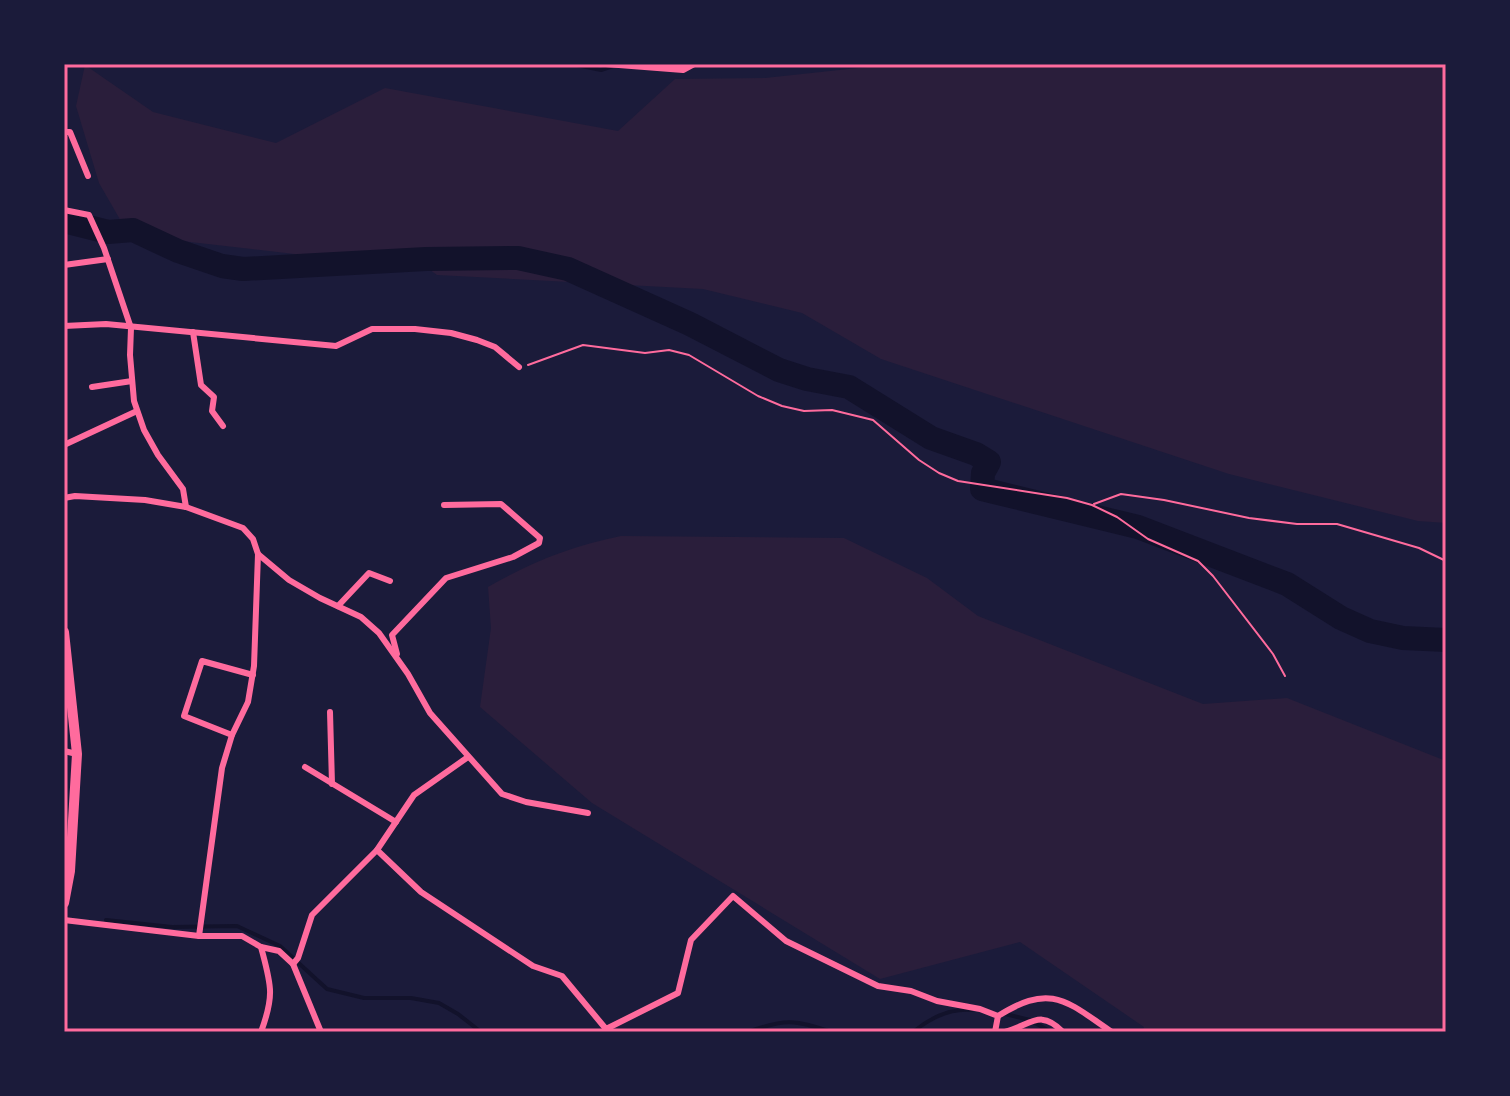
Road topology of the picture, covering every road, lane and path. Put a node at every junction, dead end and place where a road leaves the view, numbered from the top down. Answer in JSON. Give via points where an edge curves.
{"nodes":[{"id":1,"x":606,"y":64,"type":"edge"},
{"id":2,"x":694,"y":64,"type":"edge"},
{"id":3,"x":64,"y":132,"type":"edge"},
{"id":4,"x":88,"y":176,"type":"dead end"},
{"id":5,"x":64,"y":210,"type":"edge"},
{"id":6,"x":108,"y":259,"type":"junction"},
{"id":7,"x":64,"y":265,"type":"edge"},
{"id":8,"x":64,"y":326,"type":"edge"},
{"id":9,"x":131,"y":328,"type":"junction"},
{"id":10,"x":193,"y":332,"type":"junction"},
{"id":11,"x":519,"y":367,"type":"joint"},
{"id":12,"x":132,"y":381,"type":"junction"},
{"id":13,"x":92,"y":387,"type":"dead end"},
{"id":14,"x":137,"y":411,"type":"junction"},
{"id":15,"x":223,"y":426,"type":"dead end"},
{"id":16,"x":64,"y":445,"type":"edge"},
{"id":17,"x":64,"y":498,"type":"edge"},
{"id":18,"x":444,"y":505,"type":"dead end"},
{"id":19,"x":1092,"y":505,"type":"junction"},
{"id":20,"x":186,"y":507,"type":"junction"},
{"id":21,"x":258,"y":554,"type":"junction"},
{"id":22,"x":1446,"y":561,"type":"edge"},
{"id":23,"x":390,"y":581,"type":"dead end"},
{"id":24,"x":338,"y":606,"type":"junction"},
{"id":25,"x":64,"y":632,"type":"edge"},
{"id":26,"x":399,"y":661,"type":"junction"},
{"id":27,"x":253,"y":675,"type":"junction"},
{"id":28,"x":1285,"y":676,"type":"dead end"},
{"id":29,"x":330,"y":712,"type":"dead end"},
{"id":30,"x":232,"y":735,"type":"junction"},
{"id":31,"x":64,"y":751,"type":"edge"},
{"id":32,"x":77,"y":754,"type":"junction"},
{"id":33,"x":468,"y":757,"type":"junction"},
{"id":34,"x":305,"y":767,"type":"dead end"},
{"id":35,"x":332,"y":784,"type":"junction"},
{"id":36,"x":588,"y":813,"type":"dead end"},
{"id":37,"x":396,"y":822,"type":"junction"},
{"id":38,"x":377,"y":850,"type":"junction"},
{"id":39,"x":64,"y":903,"type":"edge"},
{"id":40,"x":64,"y":920,"type":"edge"},
{"id":41,"x":199,"y":936,"type":"junction"},
{"id":42,"x":261,"y":947,"type":"junction"},
{"id":43,"x":293,"y":964,"type":"junction"},
{"id":44,"x":998,"y":1016,"type":"junction"},
{"id":45,"x":261,"y":1032,"type":"edge"},
{"id":46,"x":321,"y":1032,"type":"edge"},
{"id":47,"x":995,"y":1032,"type":"edge"},
{"id":48,"x":1005,"y":1032,"type":"edge"},
{"id":49,"x":1063,"y":1032,"type":"edge"},
{"id":50,"x":1112,"y":1032,"type":"edge"}],
"edges":[{"from":1,"to":2,"type":"street","via":[[683,70]]},
{"from":3,"to":4,"type":"street","via":[[70,132]]},
{"from":5,"to":6,"type":"street","via":[[89,215]]},
{"from":6,"to":7,"type":"street"},
{"from":6,"to":9,"type":"street"},
{"from":8,"to":9,"type":"street"},
{"from":9,"to":10,"type":"street"},
{"from":9,"to":12,"type":"street"},
{"from":10,"to":11,"type":"street","via":[[336,346],[372,329],[451,333],[495,347]]},
{"from":10,"to":15,"type":"street","via":[[201,385],[214,397],[212,411]]},
{"from":11,"to":19,"type":"path","via":[[583,345],[645,353],[669,350],[709,364],[782,406],[863,415],[919,460],[958,481]]},
{"from":12,"to":13,"type":"street"},
{"from":12,"to":14,"type":"street"},
{"from":14,"to":16,"type":"street"},
{"from":14,"to":20,"type":"street","via":[[158,455],[183,489]]},
{"from":17,"to":20,"type":"street"},
{"from":18,"to":26,"type":"street","via":[[501,504],[540,538],[539,543],[446,578],[392,635]]},
{"from":19,"to":22,"type":"path","via":[[1121,494],[1249,518],[1337,524]]},
{"from":19,"to":28,"type":"path","via":[[1198,561]]},
{"from":20,"to":21,"type":"street","via":[[243,528]]},
{"from":21,"to":24,"type":"street","via":[[289,580]]},
{"from":21,"to":27,"type":"street"},
{"from":23,"to":24,"type":"street","via":[[369,573]]},
{"from":24,"to":26,"type":"street","via":[[379,633]]},
{"from":25,"to":32,"type":"main road"},
{"from":26,"to":33,"type":"street","via":[[430,713]]},
{"from":27,"to":30,"type":"street","via":[[248,702]]},
{"from":27,"to":30,"type":"street","via":[[202,661],[184,716]]},
{"from":29,"to":35,"type":"street"},
{"from":30,"to":41,"type":"street","via":[[222,768]]},
{"from":31,"to":32,"type":"street"},
{"from":32,"to":39,"type":"main road"},
{"from":33,"to":36,"type":"street","via":[[502,794]]},
{"from":33,"to":37,"type":"street","via":[[414,795]]},
{"from":34,"to":35,"type":"street"},
{"from":35,"to":37,"type":"street"},
{"from":37,"to":38,"type":"street"},
{"from":38,"to":43,"type":"street","via":[[312,915]]},
{"from":38,"to":44,"type":"street","via":[[421,892],[533,966],[562,976],[606,1029],[678,993],[691,940],[733,896],[786,941],[878,986]]},
{"from":40,"to":41,"type":"street"},
{"from":41,"to":42,"type":"street","via":[[242,936]]},
{"from":42,"to":43,"type":"street","via":[[279,951]]},
{"from":42,"to":45,"type":"street","via":[[272,989]]},
{"from":43,"to":46,"type":"street"},
{"from":44,"to":47,"type":"street"},
{"from":44,"to":50,"type":"street","via":[[1042,996],[1075,1007]]},
{"from":48,"to":49,"type":"street","via":[[1039,1018],[1052,1020]]}]}
